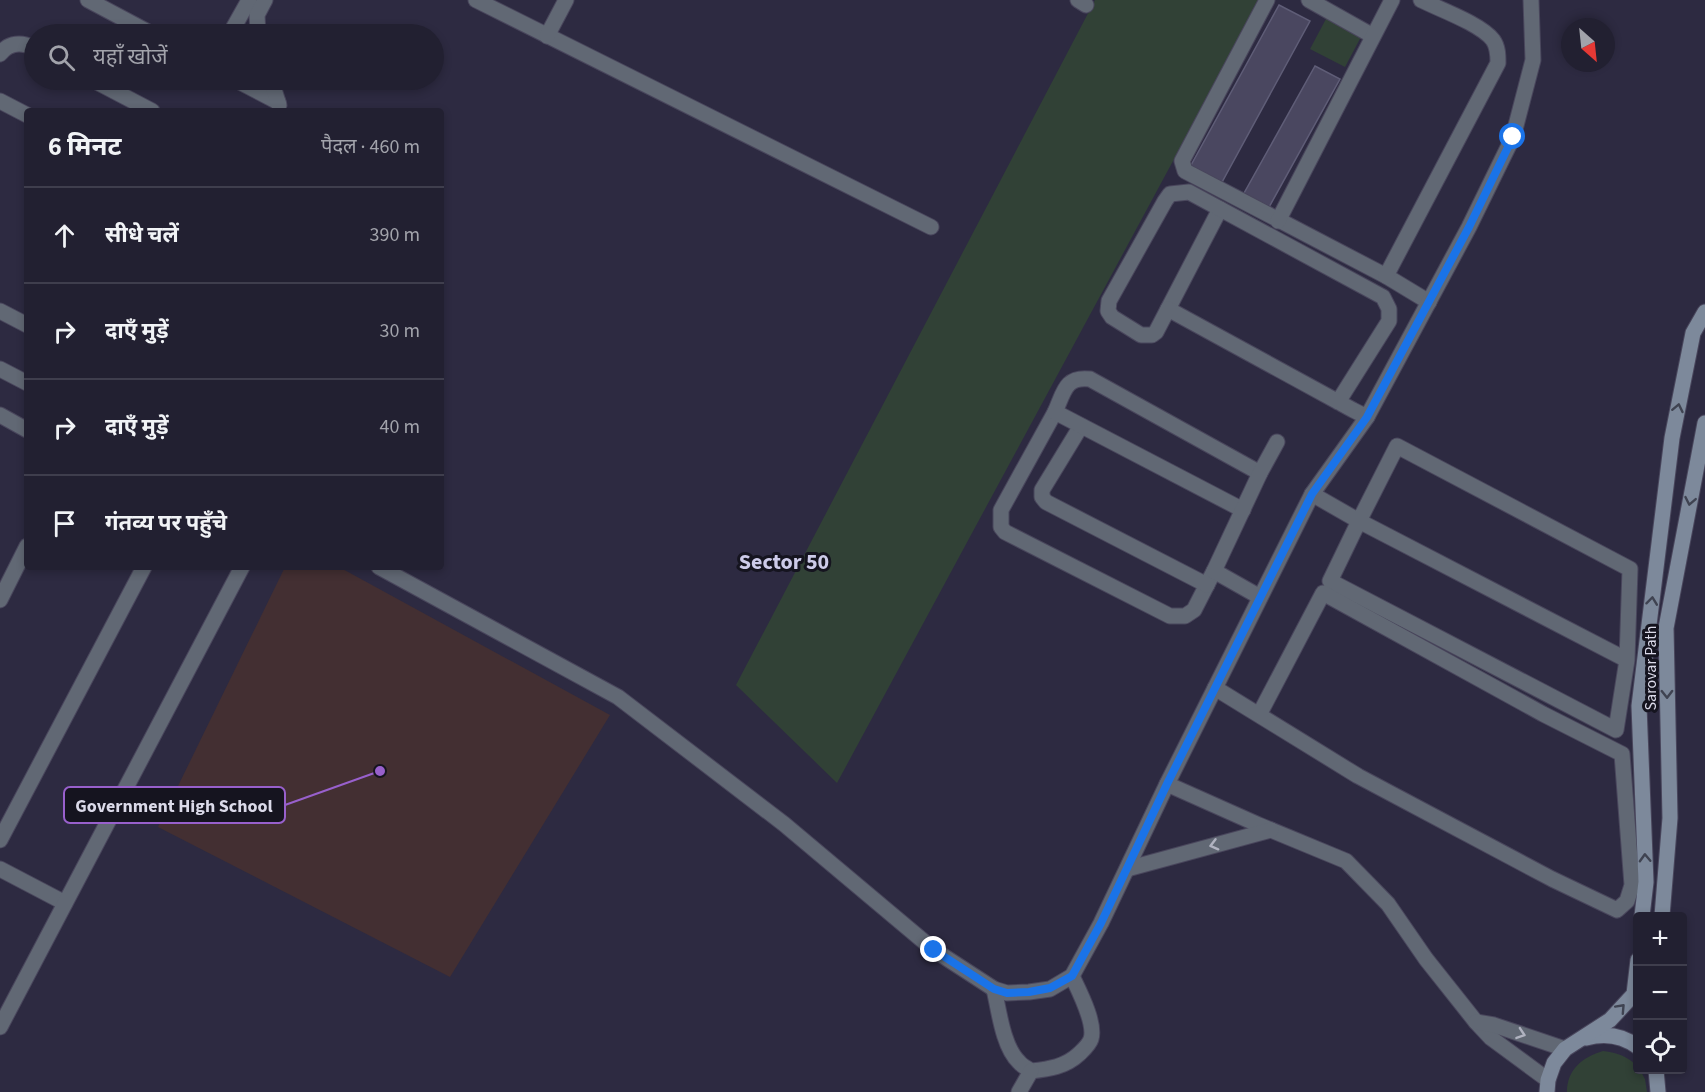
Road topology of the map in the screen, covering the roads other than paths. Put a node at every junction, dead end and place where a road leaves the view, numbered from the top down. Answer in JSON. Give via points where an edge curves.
{"nodes":[{"id":1,"x":87,"y":0,"type":"edge"},
{"id":2,"x":249,"y":0,"type":"edge"},
{"id":3,"x":265,"y":0,"type":"edge"},
{"id":4,"x":476,"y":0,"type":"edge"},
{"id":5,"x":566,"y":0,"type":"edge"},
{"id":6,"x":1267,"y":0,"type":"edge"},
{"id":7,"x":1309,"y":0,"type":"edge"},
{"id":8,"x":1392,"y":0,"type":"edge"},
{"id":9,"x":1420,"y":0,"type":"edge"},
{"id":10,"x":1531,"y":0,"type":"edge"},
{"id":11,"x":133,"y":24,"type":"edge"},
{"id":12,"x":236,"y":24,"type":"edge"},
{"id":13,"x":257,"y":24,"type":"edge"},
{"id":14,"x":547,"y":36,"type":"junction"},
{"id":15,"x":1373,"y":36,"type":"junction"},
{"id":16,"x":24,"y":45,"type":"edge"},
{"id":17,"x":0,"y":54,"type":"edge"},
{"id":18,"x":112,"y":90,"type":"edge"},
{"id":19,"x":253,"y":90,"type":"edge"},
{"id":20,"x":274,"y":90,"type":"edge"},
{"id":21,"x":0,"y":101,"type":"edge"},
{"id":22,"x":280,"y":106,"type":"edge"},
{"id":23,"x":146,"y":108,"type":"edge"},
{"id":24,"x":24,"y":113,"type":"edge"},
{"id":25,"x":1220,"y":209,"type":"junction"},
{"id":26,"x":1278,"y":221,"type":"junction"},
{"id":27,"x":931,"y":227,"type":"dead end"},
{"id":28,"x":1386,"y":276,"type":"junction"},
{"id":29,"x":1429,"y":303,"type":"junction"},
{"id":30,"x":1168,"y":309,"type":"junction"},
{"id":31,"x":0,"y":311,"type":"edge"},
{"id":32,"x":1705,"y":312,"type":"edge"},
{"id":33,"x":24,"y":323,"type":"edge"},
{"id":34,"x":0,"y":369,"type":"edge"},
{"id":35,"x":24,"y":381,"type":"edge"},
{"id":36,"x":1338,"y":402,"type":"junction"},
{"id":37,"x":1055,"y":412,"type":"junction"},
{"id":38,"x":0,"y":415,"type":"edge"},
{"id":39,"x":1367,"y":417,"type":"junction"},
{"id":40,"x":1705,"y":423,"type":"edge"},
{"id":41,"x":1081,"y":426,"type":"junction"},
{"id":42,"x":24,"y":428,"type":"edge"},
{"id":43,"x":1277,"y":442,"type":"dead end"},
{"id":44,"x":1260,"y":473,"type":"junction"},
{"id":45,"x":1312,"y":494,"type":"junction"},
{"id":46,"x":1243,"y":510,"type":"junction"},
{"id":47,"x":1359,"y":521,"type":"junction"},
{"id":48,"x":24,"y":552,"type":"edge"},
{"id":49,"x":142,"y":570,"type":"edge"},
{"id":50,"x":240,"y":570,"type":"edge"},
{"id":51,"x":385,"y":570,"type":"edge"},
{"id":52,"x":1211,"y":578,"type":"junction"},
{"id":53,"x":1260,"y":597,"type":"junction"},
{"id":54,"x":0,"y":600,"type":"edge"},
{"id":55,"x":1627,"y":660,"type":"junction"},
{"id":56,"x":1215,"y":688,"type":"junction"},
{"id":57,"x":1259,"y":715,"type":"junction"},
{"id":58,"x":1167,"y":784,"type":"junction"},
{"id":59,"x":1271,"y":830,"type":"junction"},
{"id":60,"x":0,"y":840,"type":"edge"},
{"id":61,"x":0,"y":869,"type":"edge"},
{"id":62,"x":1127,"y":869,"type":"junction"},
{"id":63,"x":65,"y":903,"type":"junction"},
{"id":64,"x":1642,"y":912,"type":"edge"},
{"id":65,"x":1662,"y":912,"type":"edge"},
{"id":66,"x":1637,"y":966,"type":"edge"},
{"id":67,"x":1072,"y":976,"type":"junction"},
{"id":68,"x":994,"y":989,"type":"junction"},
{"id":69,"x":1476,"y":1022,"type":"junction"},
{"id":70,"x":0,"y":1028,"type":"edge"},
{"id":71,"x":1580,"y":1039,"type":"junction"},
{"id":72,"x":1633,"y":1044,"type":"edge"},
{"id":73,"x":1565,"y":1049,"type":"junction"},
{"id":74,"x":1031,"y":1071,"type":"junction"},
{"id":75,"x":1548,"y":1086,"type":"edge"},
{"id":76,"x":1019,"y":1092,"type":"edge"}],
"edges":[{"from":1,"to":11,"type":"street"},
{"from":2,"to":12,"type":"street"},
{"from":3,"to":13,"type":"street","via":[[257,15]]},
{"from":4,"to":14,"type":"street"},
{"from":5,"to":14,"type":"street"},
{"from":6,"to":26,"type":"street","via":[[1182,161],[1185,171]]},
{"from":7,"to":15,"type":"street"},
{"from":8,"to":15,"type":"street"},
{"from":9,"to":28,"type":"street","via":[[1484,31],[1494,41],[1498,63]]},
{"from":10,"to":29,"type":"street","via":[[1533,60],[1513,137]]},
{"from":14,"to":27,"type":"street"},
{"from":15,"to":26,"type":"street"},
{"from":16,"to":17,"type":"street","via":[[13,43]]},
{"from":18,"to":23,"type":"street"},
{"from":19,"to":22,"type":"street"},
{"from":20,"to":22,"type":"street"},
{"from":21,"to":24,"type":"street"},
{"from":25,"to":30,"type":"street"},
{"from":25,"to":30,"type":"street","via":[[1189,192],[1170,194],[1109,301],[1108,311],[1118,322],[1142,335],[1152,335]]},
{"from":25,"to":36,"type":"street","via":[[1383,297],[1389,321]]},
{"from":26,"to":28,"type":"street"},
{"from":28,"to":29,"type":"street"},
{"from":29,"to":39,"type":"street"},
{"from":30,"to":36,"type":"street"},
{"from":31,"to":33,"type":"street"},
{"from":64,"to":32,"type":"main road","one_way":true,"via":[[1646,882],[1639,706],[1672,438],[1693,333]]},
{"from":34,"to":35,"type":"street"},
{"from":36,"to":39,"type":"street"},
{"from":37,"to":41,"type":"street"},
{"from":37,"to":44,"type":"street","via":[[1067,385],[1078,378],[1090,379]]},
{"from":37,"to":52,"type":"street","via":[[1001,510],[1001,527],[1005,532],[1170,616],[1185,616],[1194,610]]},
{"from":38,"to":42,"type":"street"},
{"from":39,"to":45,"type":"street"},
{"from":40,"to":65,"type":"main road","name":"Sarovar Path","one_way":true,"via":[[1666,628],[1670,818]]},
{"from":41,"to":46,"type":"street"},
{"from":41,"to":52,"type":"street","via":[[1042,490],[1046,502]]},
{"from":43,"to":44,"type":"street"},
{"from":44,"to":46,"type":"street"},
{"from":45,"to":47,"type":"street"},
{"from":45,"to":53,"type":"street"},
{"from":46,"to":52,"type":"street"},
{"from":47,"to":55,"type":"street"},
{"from":47,"to":55,"type":"street","via":[[1397,446],[1630,569]]},
{"from":47,"to":55,"type":"street","via":[[1330,581],[1616,730]]},
{"from":48,"to":54,"type":"street"},
{"from":49,"to":60,"type":"street"},
{"from":50,"to":63,"type":"street"},
{"from":51,"to":68,"type":"street","via":[[618,697],[784,824],[934,950]]},
{"from":52,"to":53,"type":"street"},
{"from":53,"to":56,"type":"street"},
{"from":56,"to":57,"type":"street"},
{"from":56,"to":58,"type":"street"},
{"from":57,"to":57,"type":"street","via":[[1358,776],[1552,879],[1617,910],[1628,901],[1632,885],[1622,754],[1323,593]]},
{"from":58,"to":59,"type":"street"},
{"from":58,"to":62,"type":"street"},
{"from":59,"to":62,"type":"street","one_way":true},
{"from":59,"to":69,"type":"street","via":[[1346,861],[1388,904]]},
{"from":61,"to":63,"type":"street"},
{"from":62,"to":67,"type":"street"},
{"from":63,"to":70,"type":"street"},
{"from":71,"to":66,"type":"main road","one_way":true,"via":[[1610,1020],[1634,994]]},
{"from":67,"to":68,"type":"street","via":[[1050,988],[1029,992]]},
{"from":67,"to":74,"type":"street","via":[[1089,1018],[1091,1039],[1072,1061],[1053,1069]]},
{"from":68,"to":74,"type":"street","via":[[1009,1048]]},
{"from":69,"to":73,"type":"street","one_way":true},
{"from":69,"to":75,"type":"street"},
{"from":71,"to":72,"type":"main road","via":[[1618,1036]]},
{"from":71,"to":73,"type":"main road"},
{"from":73,"to":75,"type":"main road","via":[[1554,1063]]},
{"from":74,"to":76,"type":"street"}]}
